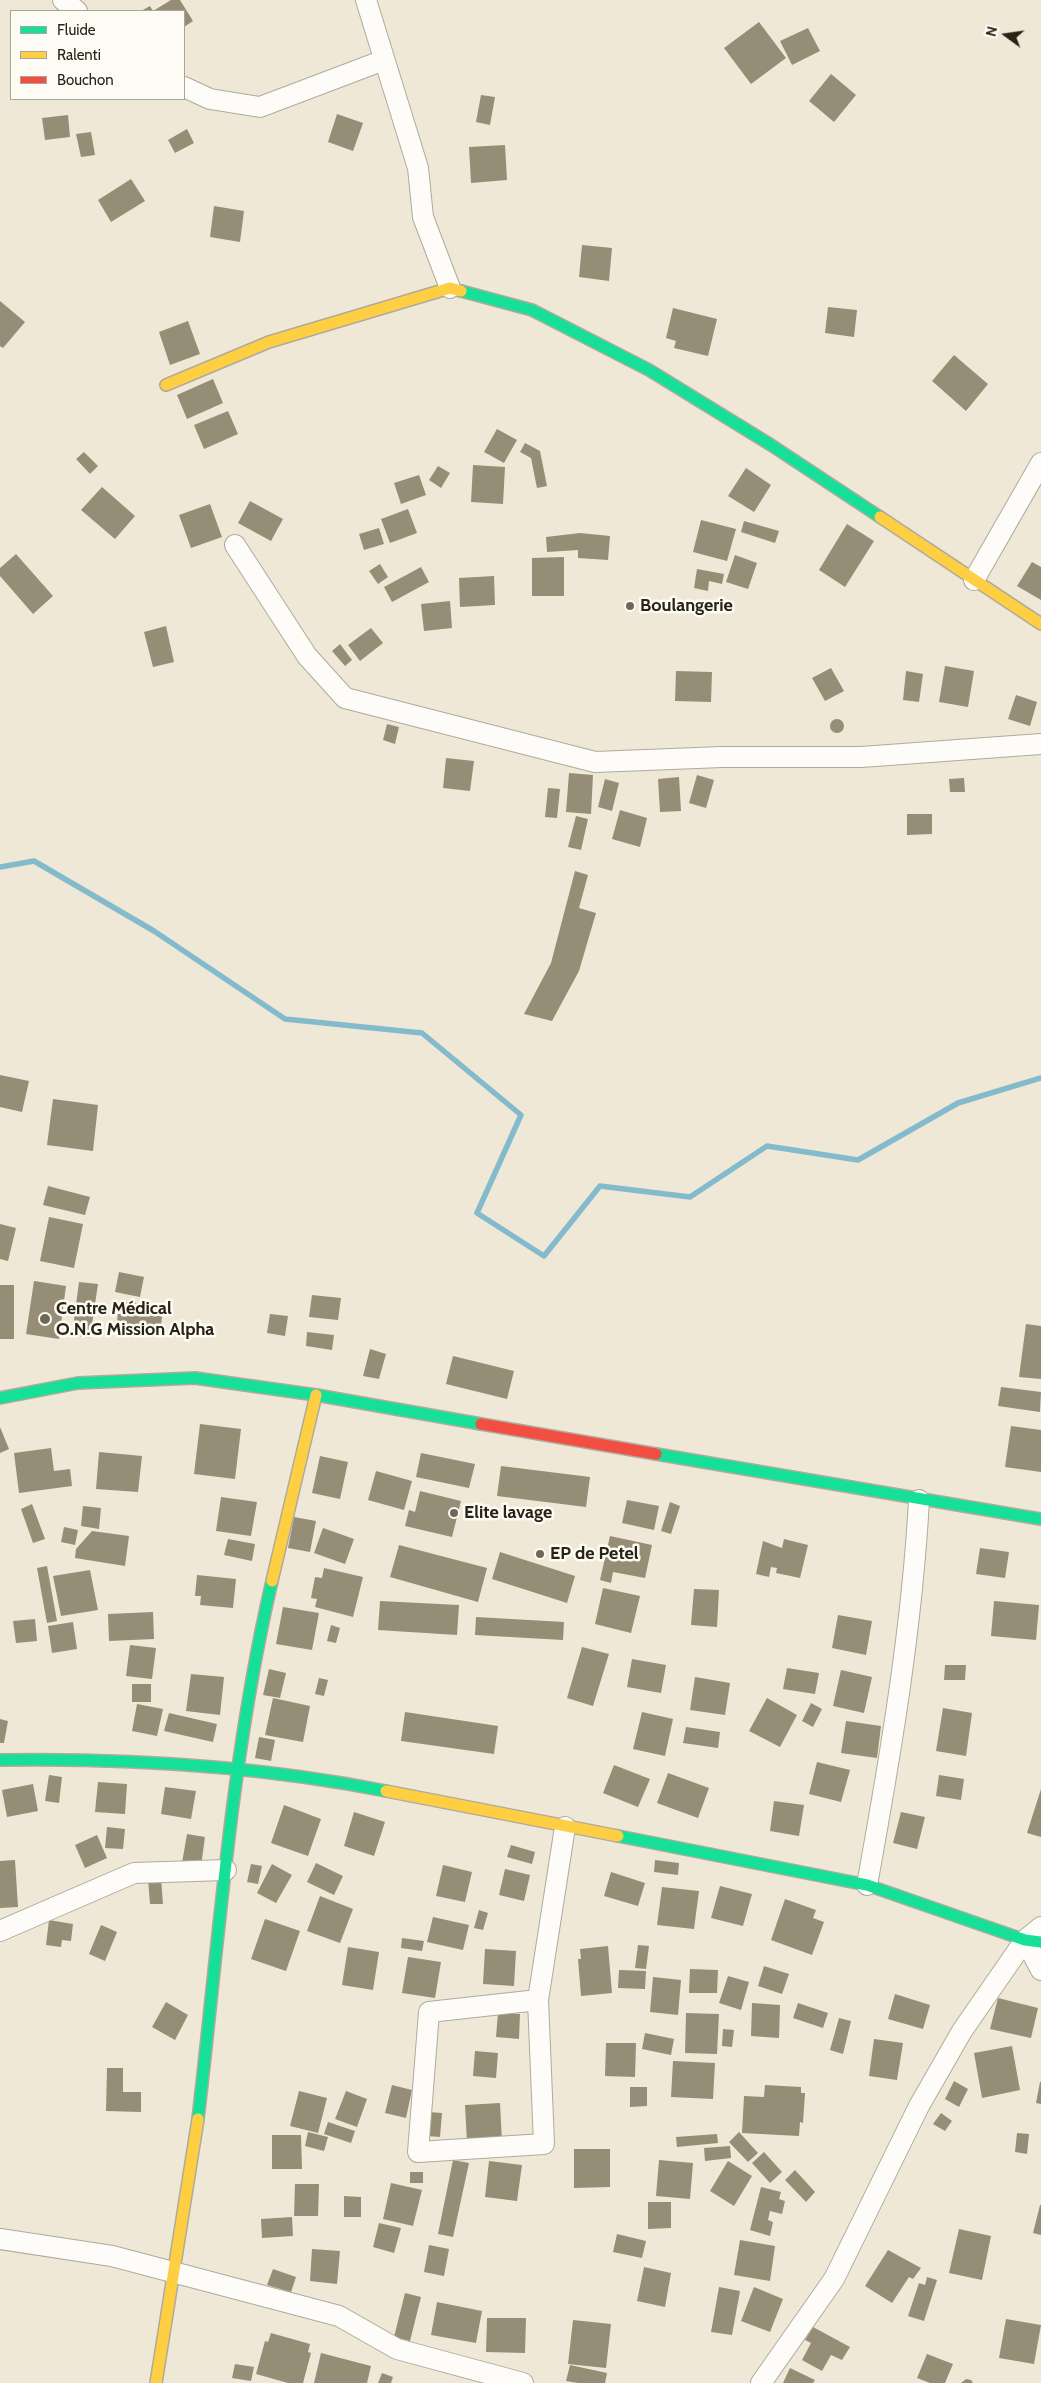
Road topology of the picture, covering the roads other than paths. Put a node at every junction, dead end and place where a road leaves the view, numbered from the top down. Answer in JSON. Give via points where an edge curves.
{"nodes":[{"id":1,"x":63,"y":0,"type":"edge"},
{"id":2,"x":366,"y":0,"type":"edge"},
{"id":3,"x":76,"y":10,"type":"edge"},
{"id":4,"x":384,"y":60,"type":"junction"},
{"id":5,"x":185,"y":87,"type":"edge"},
{"id":6,"x":450,"y":288,"type":"junction"},
{"id":7,"x":166,"y":385,"type":"dead end"},
{"id":8,"x":1041,"y":463,"type":"edge"},
{"id":9,"x":235,"y":545,"type":"dead end"},
{"id":10,"x":974,"y":580,"type":"junction"},
{"id":11,"x":1041,"y":624,"type":"edge"},
{"id":12,"x":1041,"y":744,"type":"edge"},
{"id":13,"x":316,"y":1395,"type":"junction"},
{"id":14,"x":0,"y":1398,"type":"edge"},
{"id":15,"x":919,"y":1500,"type":"junction"},
{"id":16,"x":1041,"y":1519,"type":"edge"},
{"id":17,"x":0,"y":1760,"type":"edge"},
{"id":18,"x":238,"y":1769,"type":"junction"},
{"id":19,"x":565,"y":1827,"type":"junction"},
{"id":20,"x":226,"y":1870,"type":"junction"},
{"id":21,"x":867,"y":1885,"type":"junction"},
{"id":22,"x":1041,"y":1927,"type":"edge"},
{"id":23,"x":0,"y":1930,"type":"edge"},
{"id":24,"x":1033,"y":1941,"type":"edge"},
{"id":25,"x":1041,"y":1970,"type":"edge"},
{"id":26,"x":538,"y":2000,"type":"junction"},
{"id":27,"x":0,"y":2239,"type":"edge"},
{"id":28,"x":173,"y":2271,"type":"junction"},
{"id":29,"x":156,"y":2383,"type":"edge"},
{"id":30,"x":523,"y":2383,"type":"edge"},
{"id":31,"x":761,"y":2383,"type":"edge"}],
"edges":[{"from":1,"to":3,"type":"street"},
{"from":2,"to":4,"type":"street"},
{"from":4,"to":5,"type":"street","via":[[260,107],[210,99]]},
{"from":4,"to":6,"type":"street","via":[[418,168],[423,217]]},
{"from":6,"to":7,"type":"main road","via":[[269,342]]},
{"from":6,"to":10,"type":"main road","via":[[532,310],[650,370],[771,445]]},
{"from":8,"to":10,"type":"street"},
{"from":9,"to":12,"type":"street","via":[[307,656],[345,698],[595,762],[861,756]]},
{"from":10,"to":11,"type":"main road"},
{"from":13,"to":14,"type":"main road","via":[[195,1378],[78,1383]]},
{"from":13,"to":15,"type":"main road"},
{"from":13,"to":18,"type":"main road","via":[[258,1642]]},
{"from":15,"to":16,"type":"main road"},
{"from":15,"to":21,"type":"street","via":[[915,1576]]},
{"from":17,"to":18,"type":"main road"},
{"from":18,"to":19,"type":"main road","via":[[332,1780]]},
{"from":18,"to":20,"type":"main road"},
{"from":19,"to":21,"type":"main road"},
{"from":19,"to":26,"type":"street"},
{"from":20,"to":23,"type":"street","via":[[134,1873]]},
{"from":20,"to":28,"type":"main road","via":[[198,2120]]},
{"from":21,"to":24,"type":"main road"},
{"from":22,"to":24,"type":"street"},
{"from":24,"to":25,"type":"street"},
{"from":24,"to":31,"type":"street","via":[[962,2031],[919,2106],[834,2279]]},
{"from":26,"to":26,"type":"street","via":[[544,2144],[418,2152],[429,2012]]},
{"from":27,"to":28,"type":"street","via":[[112,2256]]},
{"from":28,"to":29,"type":"main road"},
{"from":28,"to":30,"type":"street","via":[[339,2316],[397,2349]]}]}
